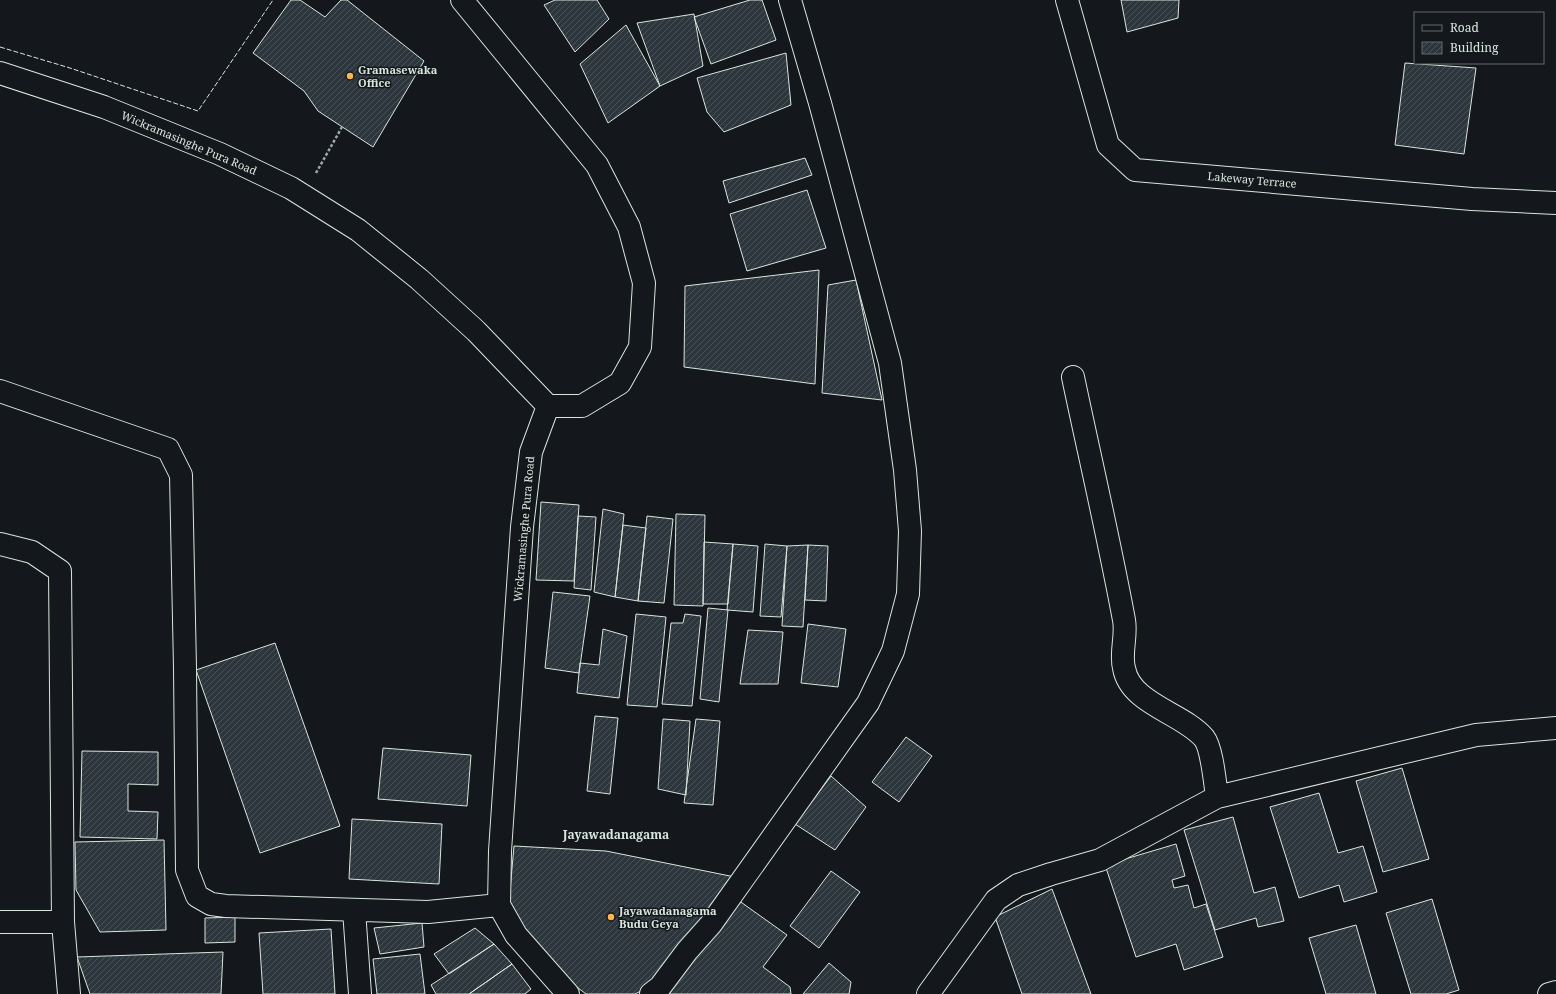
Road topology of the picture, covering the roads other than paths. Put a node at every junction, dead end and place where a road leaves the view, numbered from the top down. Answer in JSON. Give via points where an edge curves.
{"nodes":[{"id":1,"x":462,"y":0,"type":"edge"},
{"id":2,"x":790,"y":0,"type":"edge"},
{"id":3,"x":1067,"y":0,"type":"edge"},
{"id":4,"x":0,"y":72,"type":"edge"},
{"id":5,"x":1556,"y":203,"type":"edge"},
{"id":6,"x":1073,"y":377,"type":"dead end"},
{"id":7,"x":0,"y":391,"type":"edge"},
{"id":8,"x":548,"y":406,"type":"junction"},
{"id":9,"x":0,"y":544,"type":"edge"},
{"id":10,"x":1556,"y":728,"type":"edge"},
{"id":11,"x":1217,"y":796,"type":"junction"},
{"id":12,"x":499,"y":905,"type":"junction"},
{"id":13,"x":354,"y":910,"type":"junction"},
{"id":14,"x":0,"y":922,"type":"edge"},
{"id":15,"x":63,"y":922,"type":"junction"},
{"id":16,"x":1556,"y":992,"type":"edge"},
{"id":17,"x":69,"y":994,"type":"edge"},
{"id":18,"x":360,"y":994,"type":"edge"},
{"id":19,"x":568,"y":994,"type":"edge"},
{"id":20,"x":651,"y":994,"type":"edge"},
{"id":21,"x":928,"y":994,"type":"edge"},
{"id":22,"x":1549,"y":994,"type":"edge"}],
"edges":[{"from":1,"to":8,"type":"street","via":[[597,165],[630,227],[644,283],[640,347],[620,383],[582,406]]},
{"from":2,"to":20,"type":"street","via":[[890,363],[905,470],[910,532],[908,594],[893,651],[868,703],[711,924],[660,987]]},
{"from":3,"to":5,"type":"street","name":"Lakeway Terrace","via":[[1108,145],[1135,170],[1472,199]]},
{"from":4,"to":8,"type":"street","name":"Wickramasinghe Pura Road","via":[[111,110],[220,154],[290,188],[358,230],[419,279],[476,331]]},
{"from":6,"to":11,"type":"street","via":[[1125,622],[1124,668],[1130,684],[1154,705],[1183,720],[1204,738],[1212,763]]},
{"from":7,"to":13,"type":"street","via":[[168,449],[181,475],[187,870],[197,896],[211,904],[226,906]]},
{"from":8,"to":12,"type":"street","name":"Wickramasinghe Pura Road","via":[[532,452],[522,528],[500,851]]},
{"from":9,"to":15,"type":"street","via":[[32,552],[60,571]]},
{"from":10,"to":11,"type":"street","via":[[1476,735]]},
{"from":11,"to":21,"type":"street","via":[[1100,860],[1018,885],[996,900]]},
{"from":12,"to":13,"type":"street","via":[[428,912]]},
{"from":12,"to":19,"type":"street","via":[[516,935]]},
{"from":13,"to":18,"type":"street"},
{"from":14,"to":15,"type":"street"},
{"from":15,"to":17,"type":"street"},
{"from":16,"to":22,"type":"street"}]}
